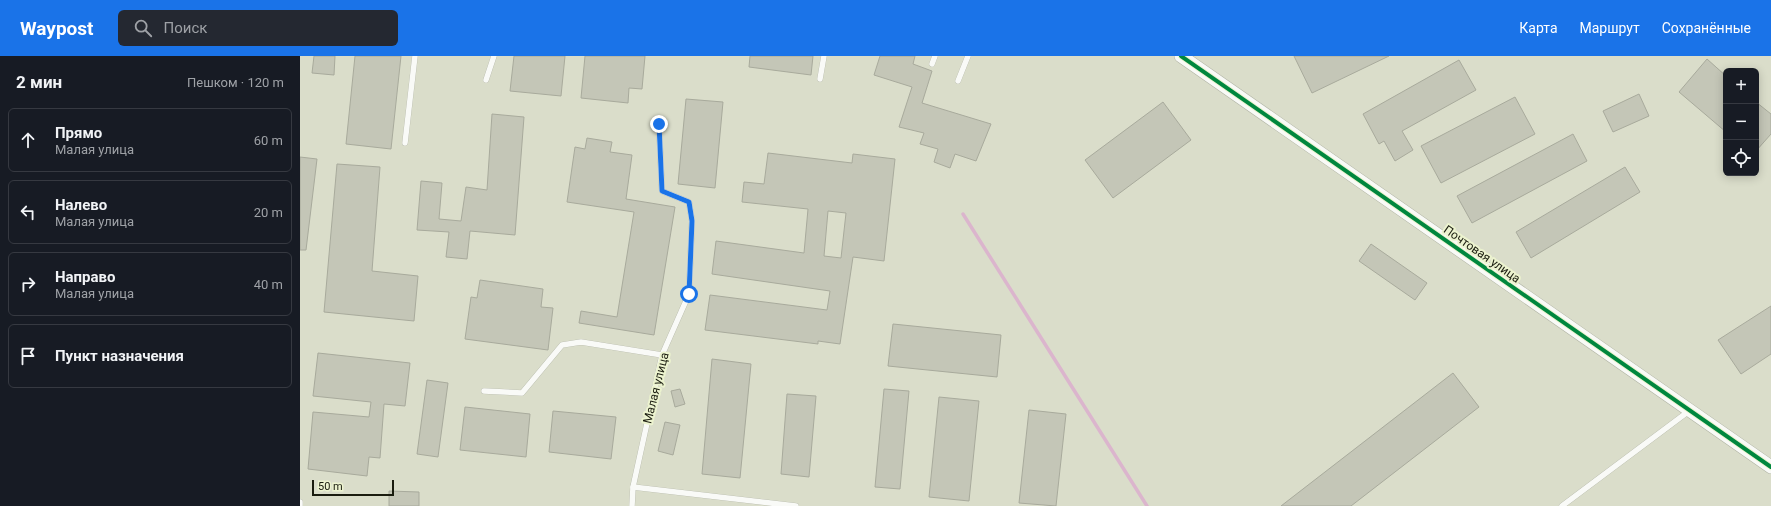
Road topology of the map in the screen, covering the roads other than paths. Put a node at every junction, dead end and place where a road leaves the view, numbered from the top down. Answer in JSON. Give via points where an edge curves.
{"nodes":[{"id":1,"x":415,"y":56,"type":"edge"},
{"id":2,"x":494,"y":56,"type":"edge"},
{"id":3,"x":824,"y":56,"type":"edge"},
{"id":4,"x":935,"y":56,"type":"edge"},
{"id":5,"x":968,"y":56,"type":"edge"},
{"id":6,"x":1188,"y":58,"type":"edge"},
{"id":7,"x":932,"y":64,"type":"dead end"},
{"id":8,"x":820,"y":79,"type":"dead end"},
{"id":9,"x":486,"y":80,"type":"dead end"},
{"id":10,"x":958,"y":81,"type":"dead end"},
{"id":11,"x":659,"y":124,"type":"dead end"},
{"id":12,"x":405,"y":143,"type":"dead end"},
{"id":13,"x":662,"y":355,"type":"junction"},
{"id":14,"x":484,"y":390,"type":"dead end"},
{"id":15,"x":1689,"y":412,"type":"junction"},
{"id":16,"x":1771,"y":467,"type":"edge"},
{"id":17,"x":633,"y":487,"type":"junction"},
{"id":18,"x":300,"y":502,"type":"edge"},
{"id":19,"x":300,"y":506,"type":"edge"},
{"id":20,"x":632,"y":506,"type":"edge"},
{"id":21,"x":796,"y":506,"type":"edge"},
{"id":22,"x":1562,"y":506,"type":"edge"}],
"edges":[{"from":1,"to":12,"type":"lane"},
{"from":2,"to":9,"type":"lane"},
{"from":3,"to":8,"type":"lane"},
{"from":4,"to":7,"type":"lane"},
{"from":5,"to":10,"type":"lane"},
{"from":6,"to":15,"type":"street","name":"Почтовая улица"},
{"from":11,"to":13,"type":"lane","name":"Малая улица","via":[[662,191],[689,202],[692,221],[689,294]]},
{"from":13,"to":14,"type":"lane","via":[[581,342],[562,345],[522,393]]},
{"from":13,"to":17,"type":"lane","name":"Малая улица"},
{"from":15,"to":16,"type":"street","name":"Почтовая улица"},
{"from":15,"to":22,"type":"lane"},
{"from":17,"to":20,"type":"lane","name":"Малая улица"},
{"from":17,"to":21,"type":"lane"},
{"from":18,"to":19,"type":"lane"}]}
